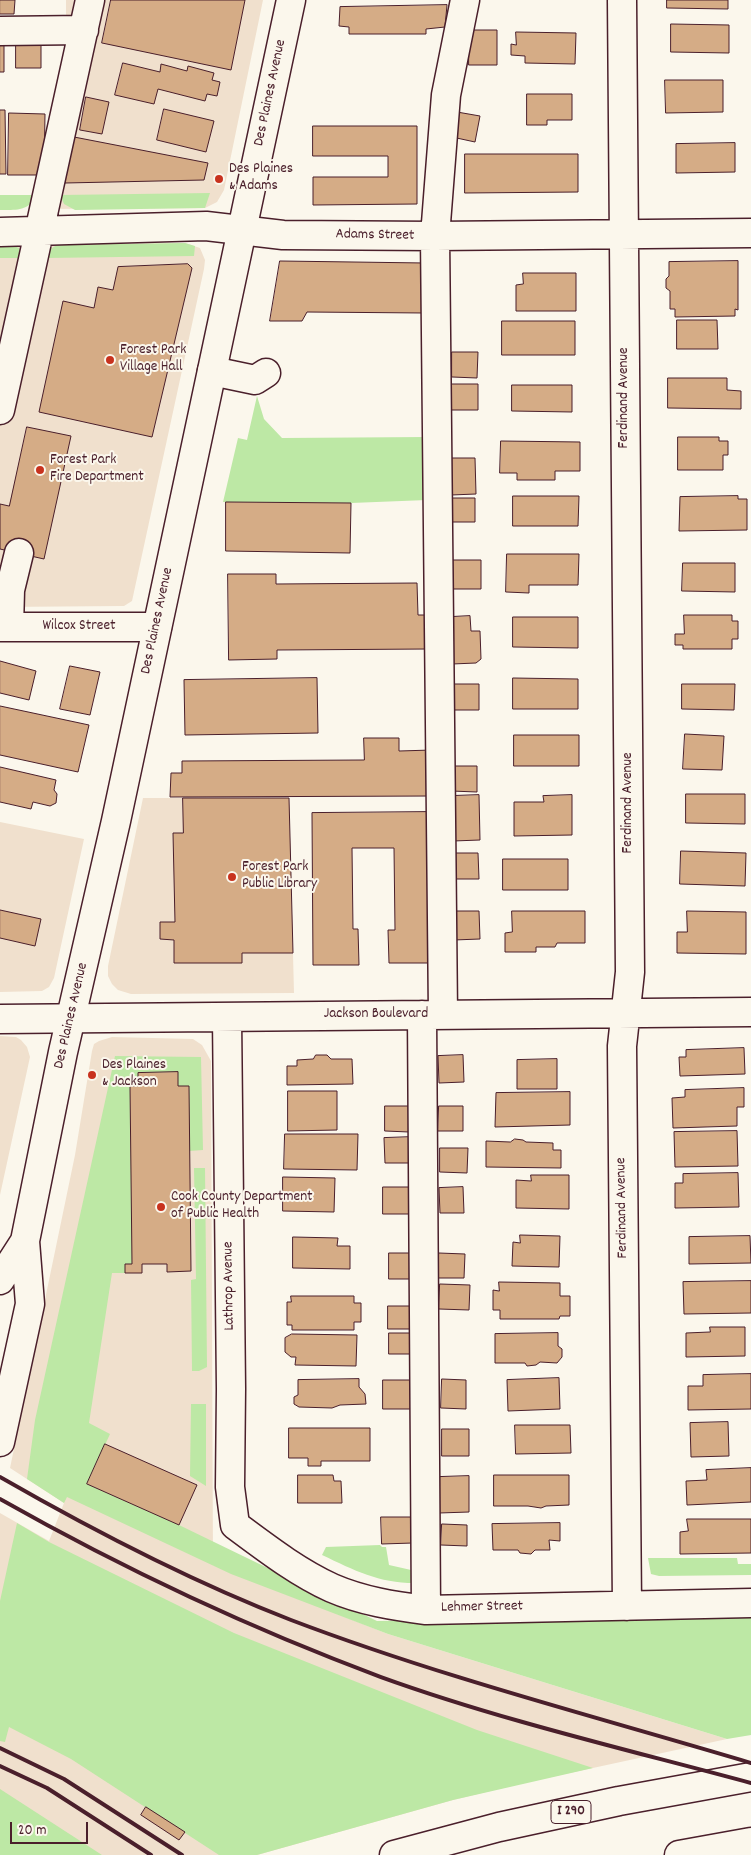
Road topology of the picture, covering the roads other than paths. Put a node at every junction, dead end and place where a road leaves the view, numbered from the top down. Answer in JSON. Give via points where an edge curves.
{"nodes":[{"id":1,"x":90,"y":0,"type":"edge"},
{"id":2,"x":291,"y":0,"type":"edge"},
{"id":3,"x":465,"y":0,"type":"edge"},
{"id":4,"x":622,"y":0,"type":"edge"},
{"id":5,"x":84,"y":30,"type":"junction"},
{"id":6,"x":0,"y":31,"type":"edge"},
{"id":7,"x":242,"y":230,"type":"junction"},
{"id":8,"x":39,"y":231,"type":"junction"},
{"id":9,"x":0,"y":232,"type":"edge"},
{"id":10,"x":751,"y":233,"type":"edge"},
{"id":11,"x":624,"y":234,"type":"junction"},
{"id":12,"x":435,"y":236,"type":"junction"},
{"id":13,"x":212,"y":371,"type":"junction"},
{"id":14,"x":266,"y":373,"type":"dead end"},
{"id":15,"x":0,"y":410,"type":"edge"},
{"id":16,"x":19,"y":553,"type":"dead end"},
{"id":17,"x":157,"y":626,"type":"junction"},
{"id":18,"x":4,"y":627,"type":"edge"},
{"id":19,"x":751,"y":1012,"type":"edge"},
{"id":20,"x":626,"y":1013,"type":"junction"},
{"id":21,"x":433,"y":1015,"type":"junction"},
{"id":22,"x":227,"y":1016,"type":"junction"},
{"id":23,"x":72,"y":1018,"type":"junction"},
{"id":24,"x":0,"y":1019,"type":"edge"},
{"id":25,"x":25,"y":1241,"type":"junction"},
{"id":26,"x":0,"y":1280,"type":"edge"},
{"id":27,"x":0,"y":1442,"type":"edge"},
{"id":28,"x":234,"y":1525,"type":"joint"},
{"id":29,"x":751,"y":1603,"type":"edge"},
{"id":30,"x":627,"y":1606,"type":"junction"},
{"id":31,"x":426,"y":1610,"type":"junction"},
{"id":32,"x":751,"y":1778,"type":"edge"},
{"id":33,"x":751,"y":1842,"type":"edge"},
{"id":34,"x":394,"y":1855,"type":"edge"},
{"id":35,"x":679,"y":1855,"type":"edge"}],
"edges":[{"from":1,"to":5,"type":"main road"},
{"from":2,"to":7,"type":"main road","name":"Des Plaines Avenue"},
{"from":3,"to":12,"type":"main road","via":[[446,95]]},
{"from":4,"to":11,"type":"main road","name":"Ferdinand Avenue"},
{"from":5,"to":6,"type":"main road"},
{"from":5,"to":8,"type":"main road"},
{"from":7,"to":8,"type":"main road","name":"Adams Street","via":[[206,226]]},
{"from":7,"to":12,"type":"main road","name":"Adams Street","via":[[283,235]]},
{"from":7,"to":13,"type":"main road","name":"Des Plaines Avenue"},
{"from":8,"to":9,"type":"main road","name":"Adams Street"},
{"from":8,"to":15,"type":"main road"},
{"from":10,"to":11,"type":"main road","name":"Adams Street"},
{"from":11,"to":12,"type":"main road","name":"Adams Street"},
{"from":11,"to":20,"type":"main road","name":"Ferdinand Avenue","via":[[630,962]]},
{"from":12,"to":21,"type":"main road"},
{"from":13,"to":14,"type":"main road","via":[[255,380]]},
{"from":13,"to":17,"type":"main road","name":"Des Plaines Avenue"},
{"from":16,"to":18,"type":"main road"},
{"from":17,"to":18,"type":"main road","name":"Wilcox Street"},
{"from":17,"to":23,"type":"main road","name":"Des Plaines Avenue"},
{"from":19,"to":20,"type":"main road","name":"Jackson Boulevard"},
{"from":20,"to":21,"type":"main road","name":"Jackson Boulevard"},
{"from":20,"to":30,"type":"main road","name":"Ferdinand Avenue","via":[[622,1046]]},
{"from":21,"to":22,"type":"main road","name":"Jackson Boulevard"},
{"from":21,"to":31,"type":"main road"},
{"from":22,"to":23,"type":"main road","name":"Jackson Boulevard"},
{"from":22,"to":28,"type":"main road","name":"Lathrop Avenue","via":[[230,1487]]},
{"from":23,"to":24,"type":"main road","name":"Jackson Boulevard"},
{"from":23,"to":25,"type":"main road","name":"Des Plaines Avenue"},
{"from":25,"to":26,"type":"main road","name":"Des Plaines Avenue"},
{"from":25,"to":27,"type":"main road","name":"Des Plaines Avenue","via":[[30,1304]]},
{"from":28,"to":31,"type":"main road","name":"Lehmer Street","via":[[282,1560],[332,1588],[392,1606]]},
{"from":29,"to":30,"type":"main road","name":"Lehmer Street"},
{"from":30,"to":31,"type":"main road","name":"Lehmer Street"},
{"from":32,"to":34,"type":"main road","number":"I 290","via":[[508,1825]]},
{"from":33,"to":35,"type":"main road"}]}
